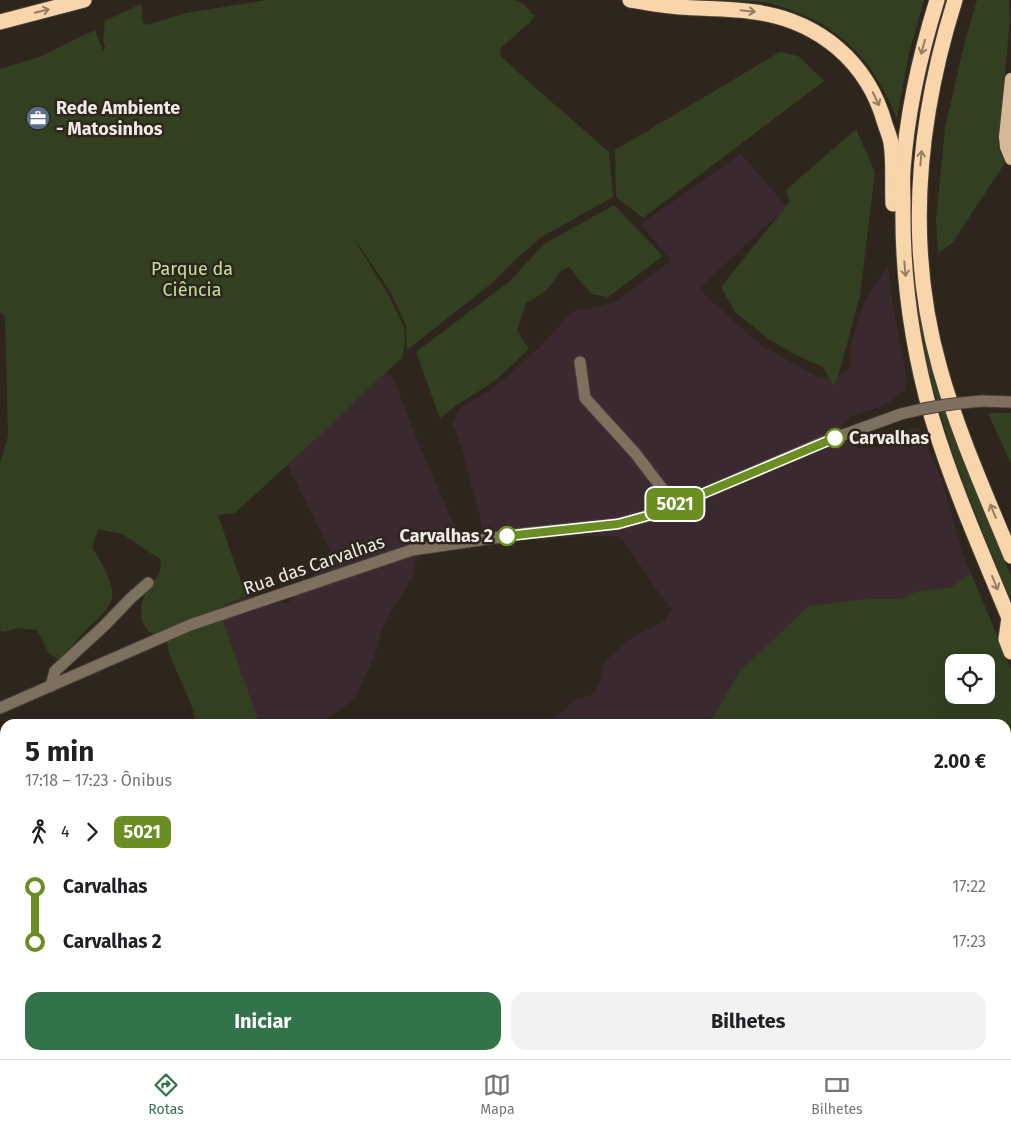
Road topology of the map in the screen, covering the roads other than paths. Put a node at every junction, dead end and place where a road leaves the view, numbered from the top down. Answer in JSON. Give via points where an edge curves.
{"nodes":[{"id":1,"x":84,"y":0,"type":"edge"},
{"id":2,"x":630,"y":0,"type":"edge"},
{"id":3,"x":937,"y":0,"type":"edge"},
{"id":4,"x":955,"y":0,"type":"edge"},
{"id":5,"x":0,"y":22,"type":"edge"},
{"id":6,"x":1011,"y":79,"type":"edge"},
{"id":7,"x":1011,"y":159,"type":"edge"},
{"id":8,"x":903,"y":220,"type":"junction"},
{"id":9,"x":580,"y":362,"type":"dead end"},
{"id":10,"x":1011,"y":402,"type":"edge"},
{"id":11,"x":674,"y":504,"type":"junction"},
{"id":12,"x":1011,"y":556,"type":"edge"},
{"id":13,"x":148,"y":584,"type":"dead end"},
{"id":14,"x":1010,"y":620,"type":"edge"},
{"id":15,"x":1011,"y":652,"type":"edge"},
{"id":16,"x":51,"y":686,"type":"junction"},
{"id":17,"x":0,"y":708,"type":"edge"}],
"edges":[{"from":5,"to":1,"type":"highway","one_way":true},
{"from":2,"to":8,"type":"highway","one_way":true,"via":[[655,5],[756,12],[796,22],[836,46],[870,86],[882,113],[891,142],[893,207]]},
{"from":3,"to":8,"type":"highway","one_way":true,"via":[[918,67],[909,117],[903,171]]},
{"from":12,"to":4,"type":"highway","one_way":true,"via":[[946,389],[922,283],[919,214],[924,132],[937,65]]},
{"from":6,"to":7,"type":"main road","via":[[1005,137]]},
{"from":8,"to":14,"type":"highway","one_way":true,"via":[[907,292],[925,392],[946,461]]},
{"from":9,"to":11,"type":"street","via":[[585,398],[635,452]]},
{"from":10,"to":11,"type":"street","name":"Rua das Carvalhas","bridge":true,"via":[[930,406],[901,414],[821,443]]},
{"from":11,"to":16,"type":"street","name":"Rua das Carvalhas","via":[[618,524],[412,550],[190,625]]},
{"from":13,"to":16,"type":"street","via":[[55,671]]},
{"from":14,"to":15,"type":"highway","via":[[1006,639]]},
{"from":16,"to":17,"type":"street","name":"Rua das Carvalhas"}]}
